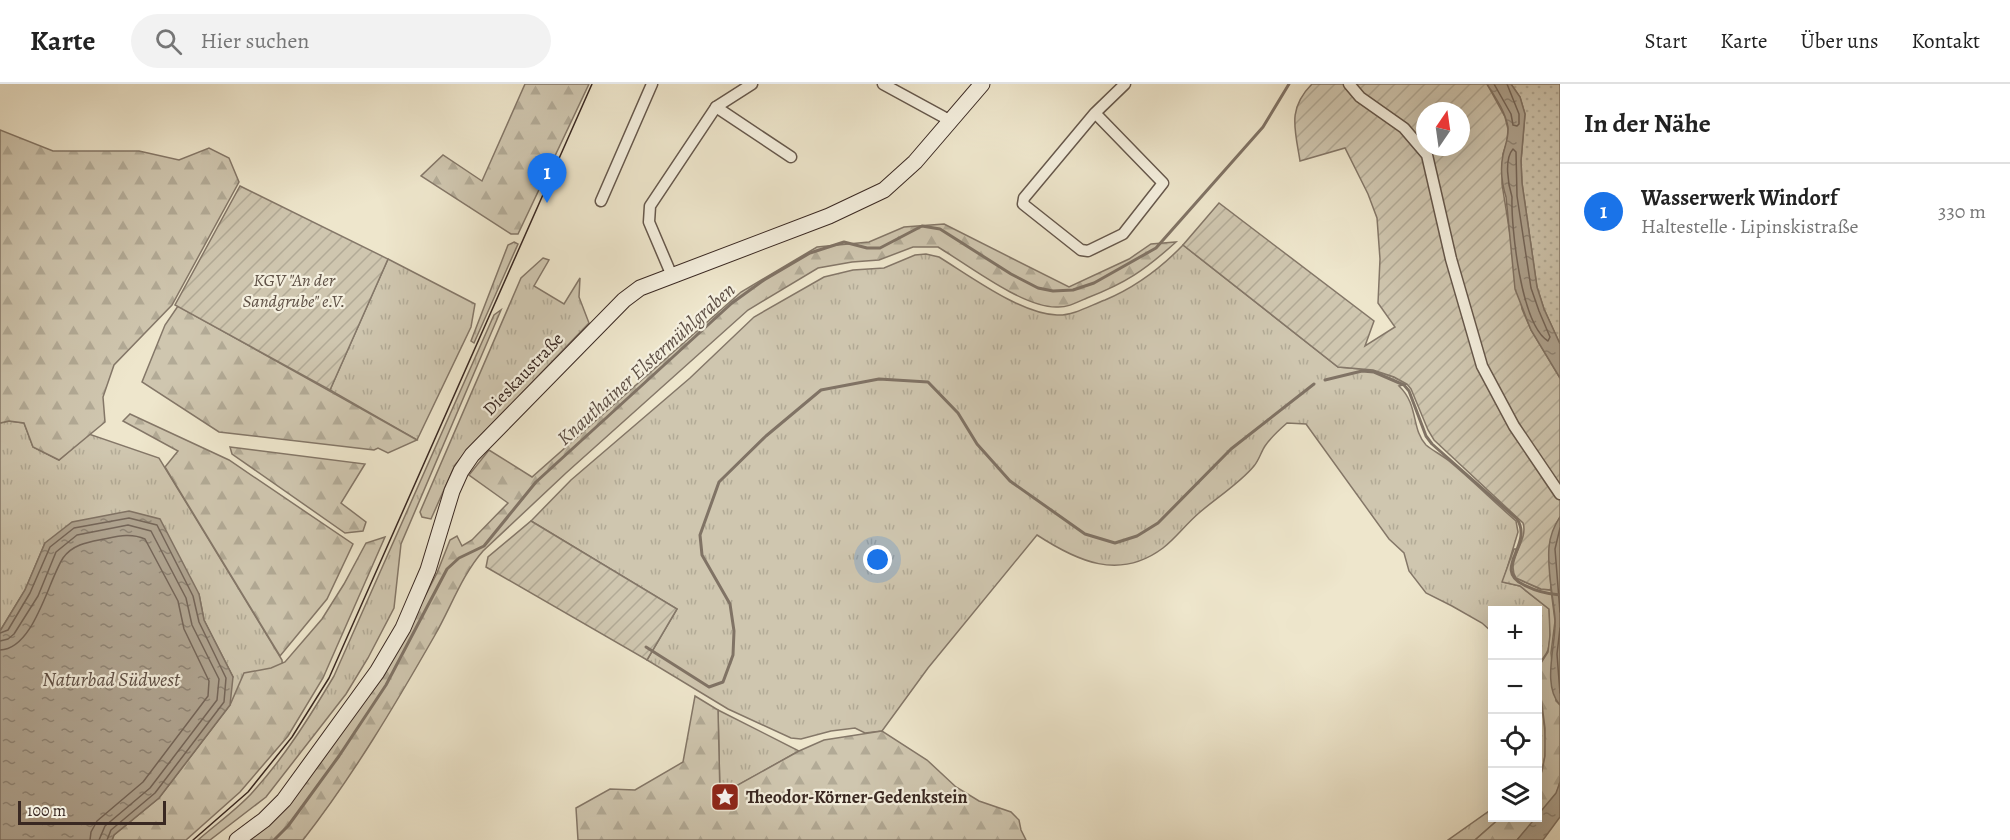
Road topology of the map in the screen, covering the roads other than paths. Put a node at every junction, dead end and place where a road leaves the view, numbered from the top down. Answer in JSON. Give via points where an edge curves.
{"nodes":[{"id":1,"x":652,"y":84,"type":"edge"},
{"id":2,"x":752,"y":84,"type":"edge"},
{"id":3,"x":883,"y":84,"type":"edge"},
{"id":4,"x":982,"y":84,"type":"edge"},
{"id":5,"x":1125,"y":84,"type":"edge"},
{"id":6,"x":1349,"y":84,"type":"edge"},
{"id":7,"x":716,"y":107,"type":"junction"},
{"id":8,"x":1095,"y":113,"type":"junction"},
{"id":9,"x":949,"y":120,"type":"junction"},
{"id":10,"x":791,"y":157,"type":"dead end"},
{"id":11,"x":601,"y":201,"type":"dead end"},
{"id":12,"x":672,"y":276,"type":"junction"},
{"id":13,"x":1560,"y":494,"type":"edge"},
{"id":14,"x":237,"y":840,"type":"edge"}],
"edges":[{"from":1,"to":11,"type":"street"},
{"from":2,"to":7,"type":"street"},
{"from":3,"to":9,"type":"street"},
{"from":4,"to":9,"type":"main road","name":"Dieskaustraße"},
{"from":5,"to":8,"type":"street"},
{"from":6,"to":13,"type":"street","via":[[1360,97],[1404,128],[1427,155],[1451,259],[1482,366],[1508,416]]},
{"from":7,"to":10,"type":"street"},
{"from":7,"to":12,"type":"street","via":[[650,206],[649,222]]},
{"from":8,"to":8,"type":"street","via":[[1023,204],[1081,250],[1088,251],[1123,234],[1163,183]]},
{"from":9,"to":12,"type":"main road","name":"Dieskaustraße","via":[[915,162],[884,190],[829,216]]},
{"from":12,"to":14,"type":"main road","name":"Dieskaustraße","via":[[640,288],[624,300],[472,455],[452,491],[428,570],[403,628],[377,672],[284,800]]}]}
